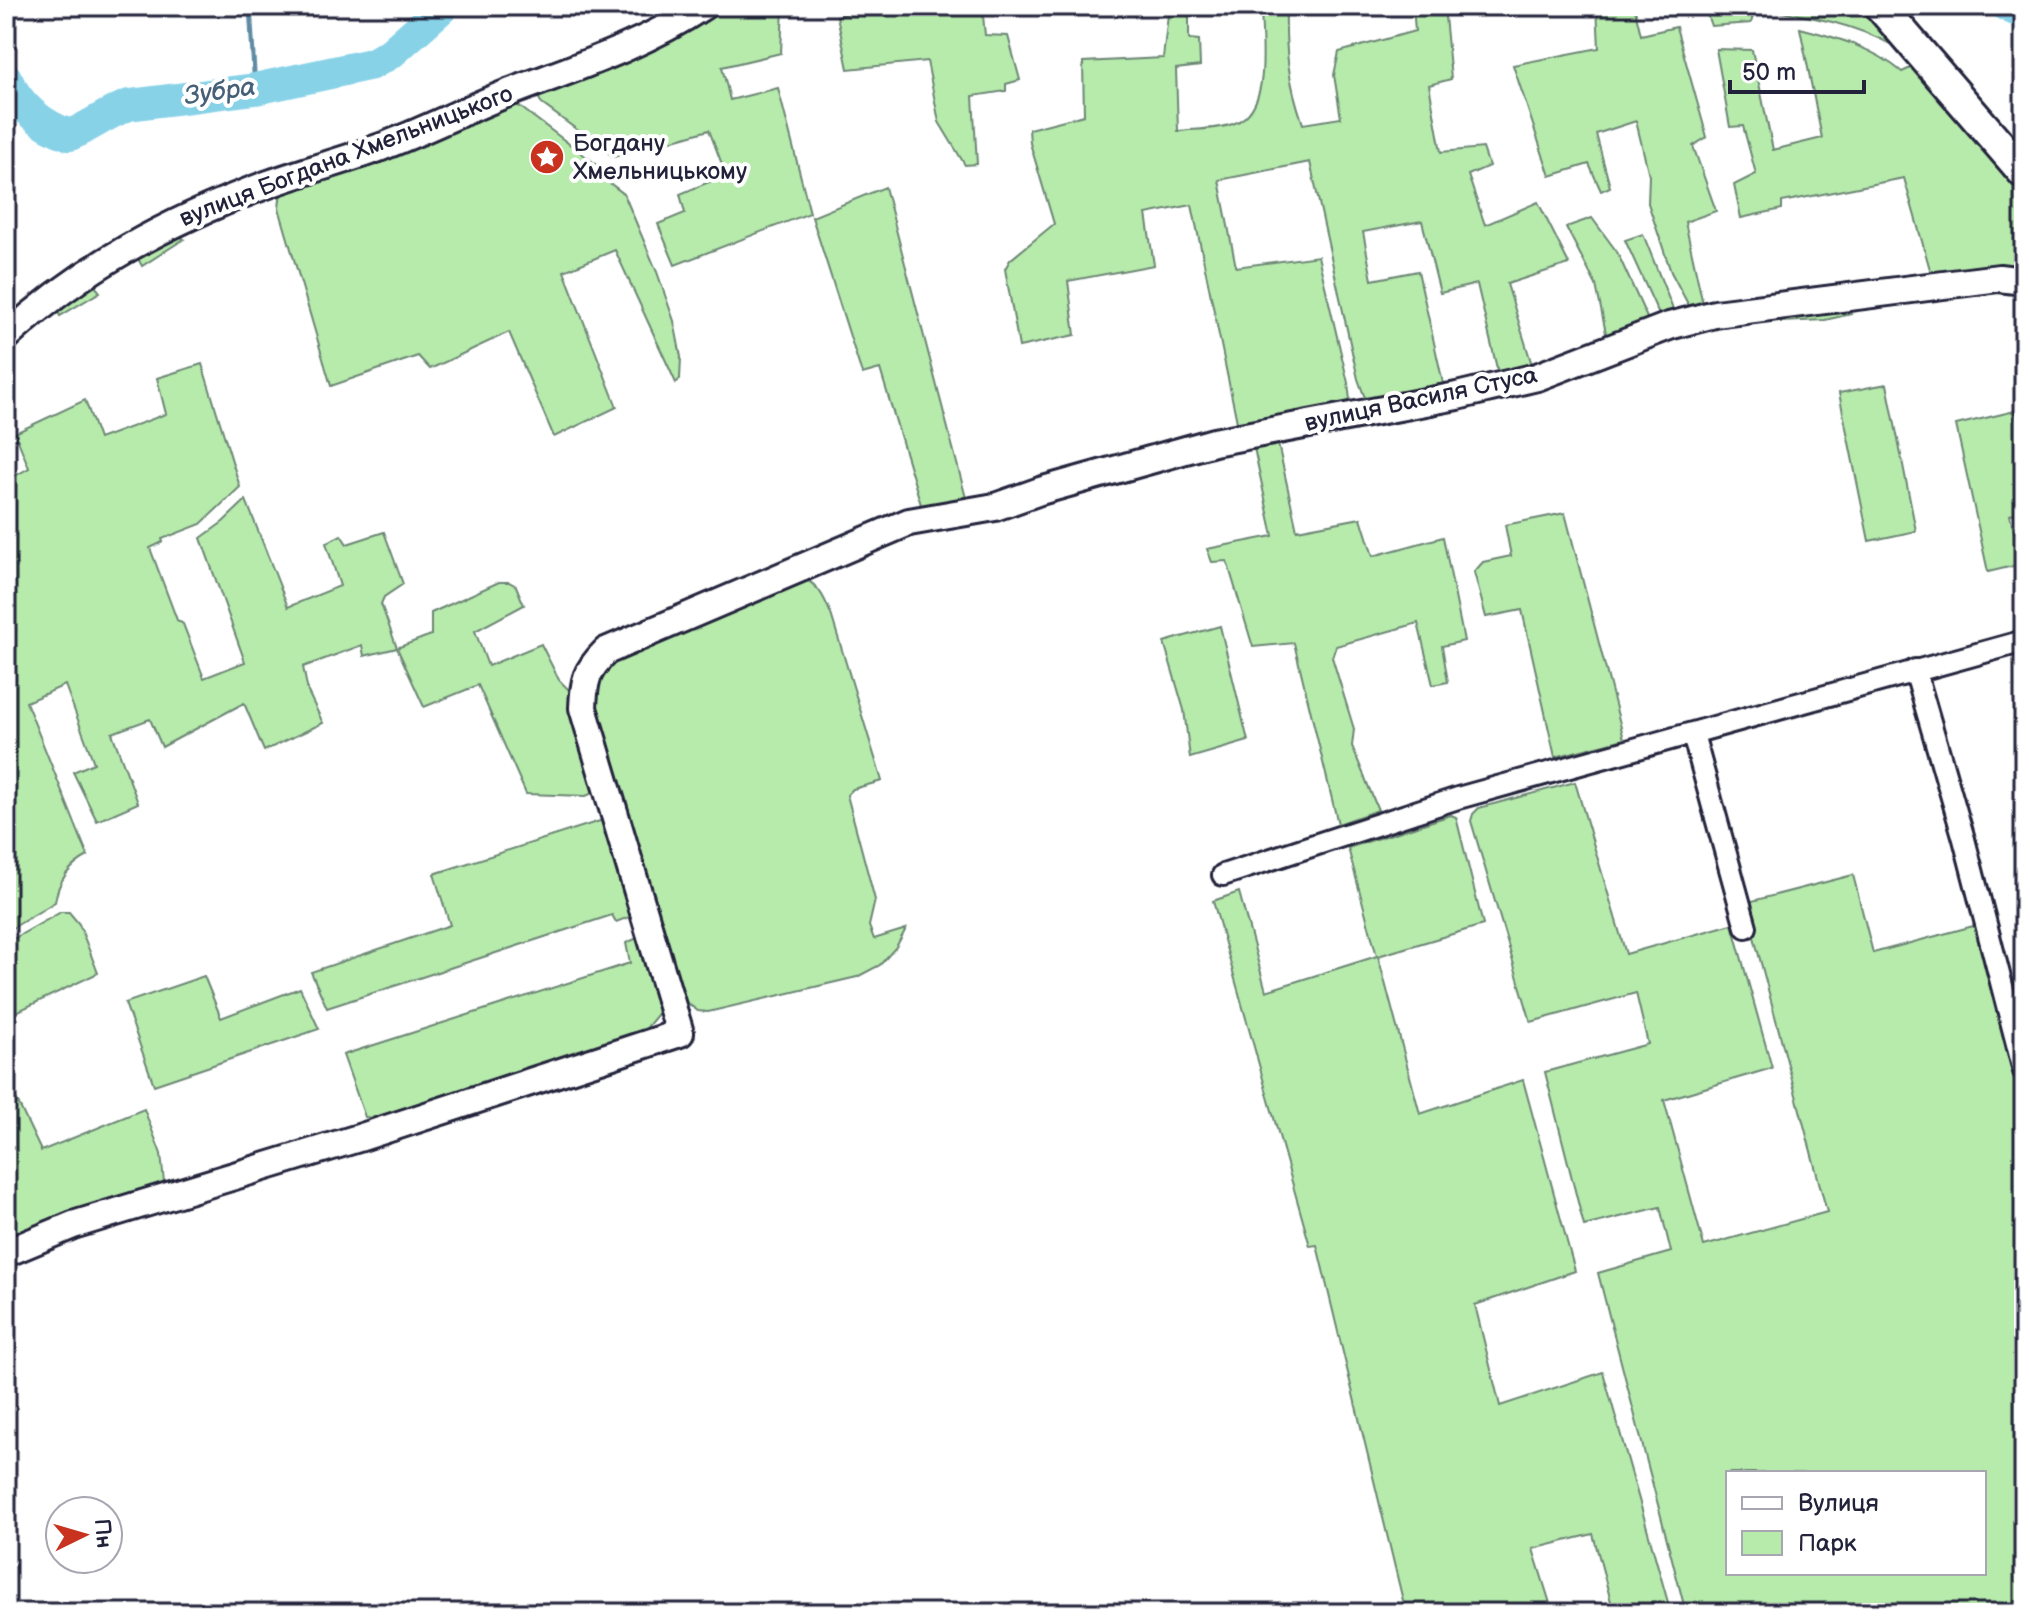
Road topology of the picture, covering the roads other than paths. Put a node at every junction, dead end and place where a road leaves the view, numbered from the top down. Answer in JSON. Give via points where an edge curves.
{"nodes":[{"id":1,"x":703,"y":6,"type":"edge"},
{"id":2,"x":1880,"y":6,"type":"edge"},
{"id":3,"x":2024,"y":173,"type":"edge"},
{"id":4,"x":2024,"y":281,"type":"edge"},
{"id":5,"x":6,"y":337,"type":"edge"},
{"id":6,"x":2024,"y":641,"type":"edge"},
{"id":7,"x":1915,"y":670,"type":"junction"},
{"id":8,"x":1693,"y":734,"type":"junction"},
{"id":9,"x":1223,"y":875,"type":"dead end"},
{"id":10,"x":1746,"y":927,"type":"dead end"},
{"id":11,"x":2024,"y":1071,"type":"edge"},
{"id":12,"x":6,"y":1253,"type":"edge"}],
"edges":[{"from":1,"to":5,"type":"street","name":"вулиця Богдана Хмельницького","via":[[653,36],[578,67],[156,231],[90,269]]},
{"from":2,"to":3,"type":"main road"},
{"from":4,"to":12,"type":"street","name":"вулиця Василя Стуса","via":[[1999,278],[1908,288],[1690,319],[1537,377],[1214,442],[995,507],[909,522],[606,651],[589,667],[583,708],[680,1033],[73,1225]]},
{"from":6,"to":7,"type":"street"},
{"from":7,"to":8,"type":"street"},
{"from":7,"to":11,"type":"street"},
{"from":8,"to":9,"type":"street","via":[[1458,798]]},
{"from":8,"to":10,"type":"street"}]}
